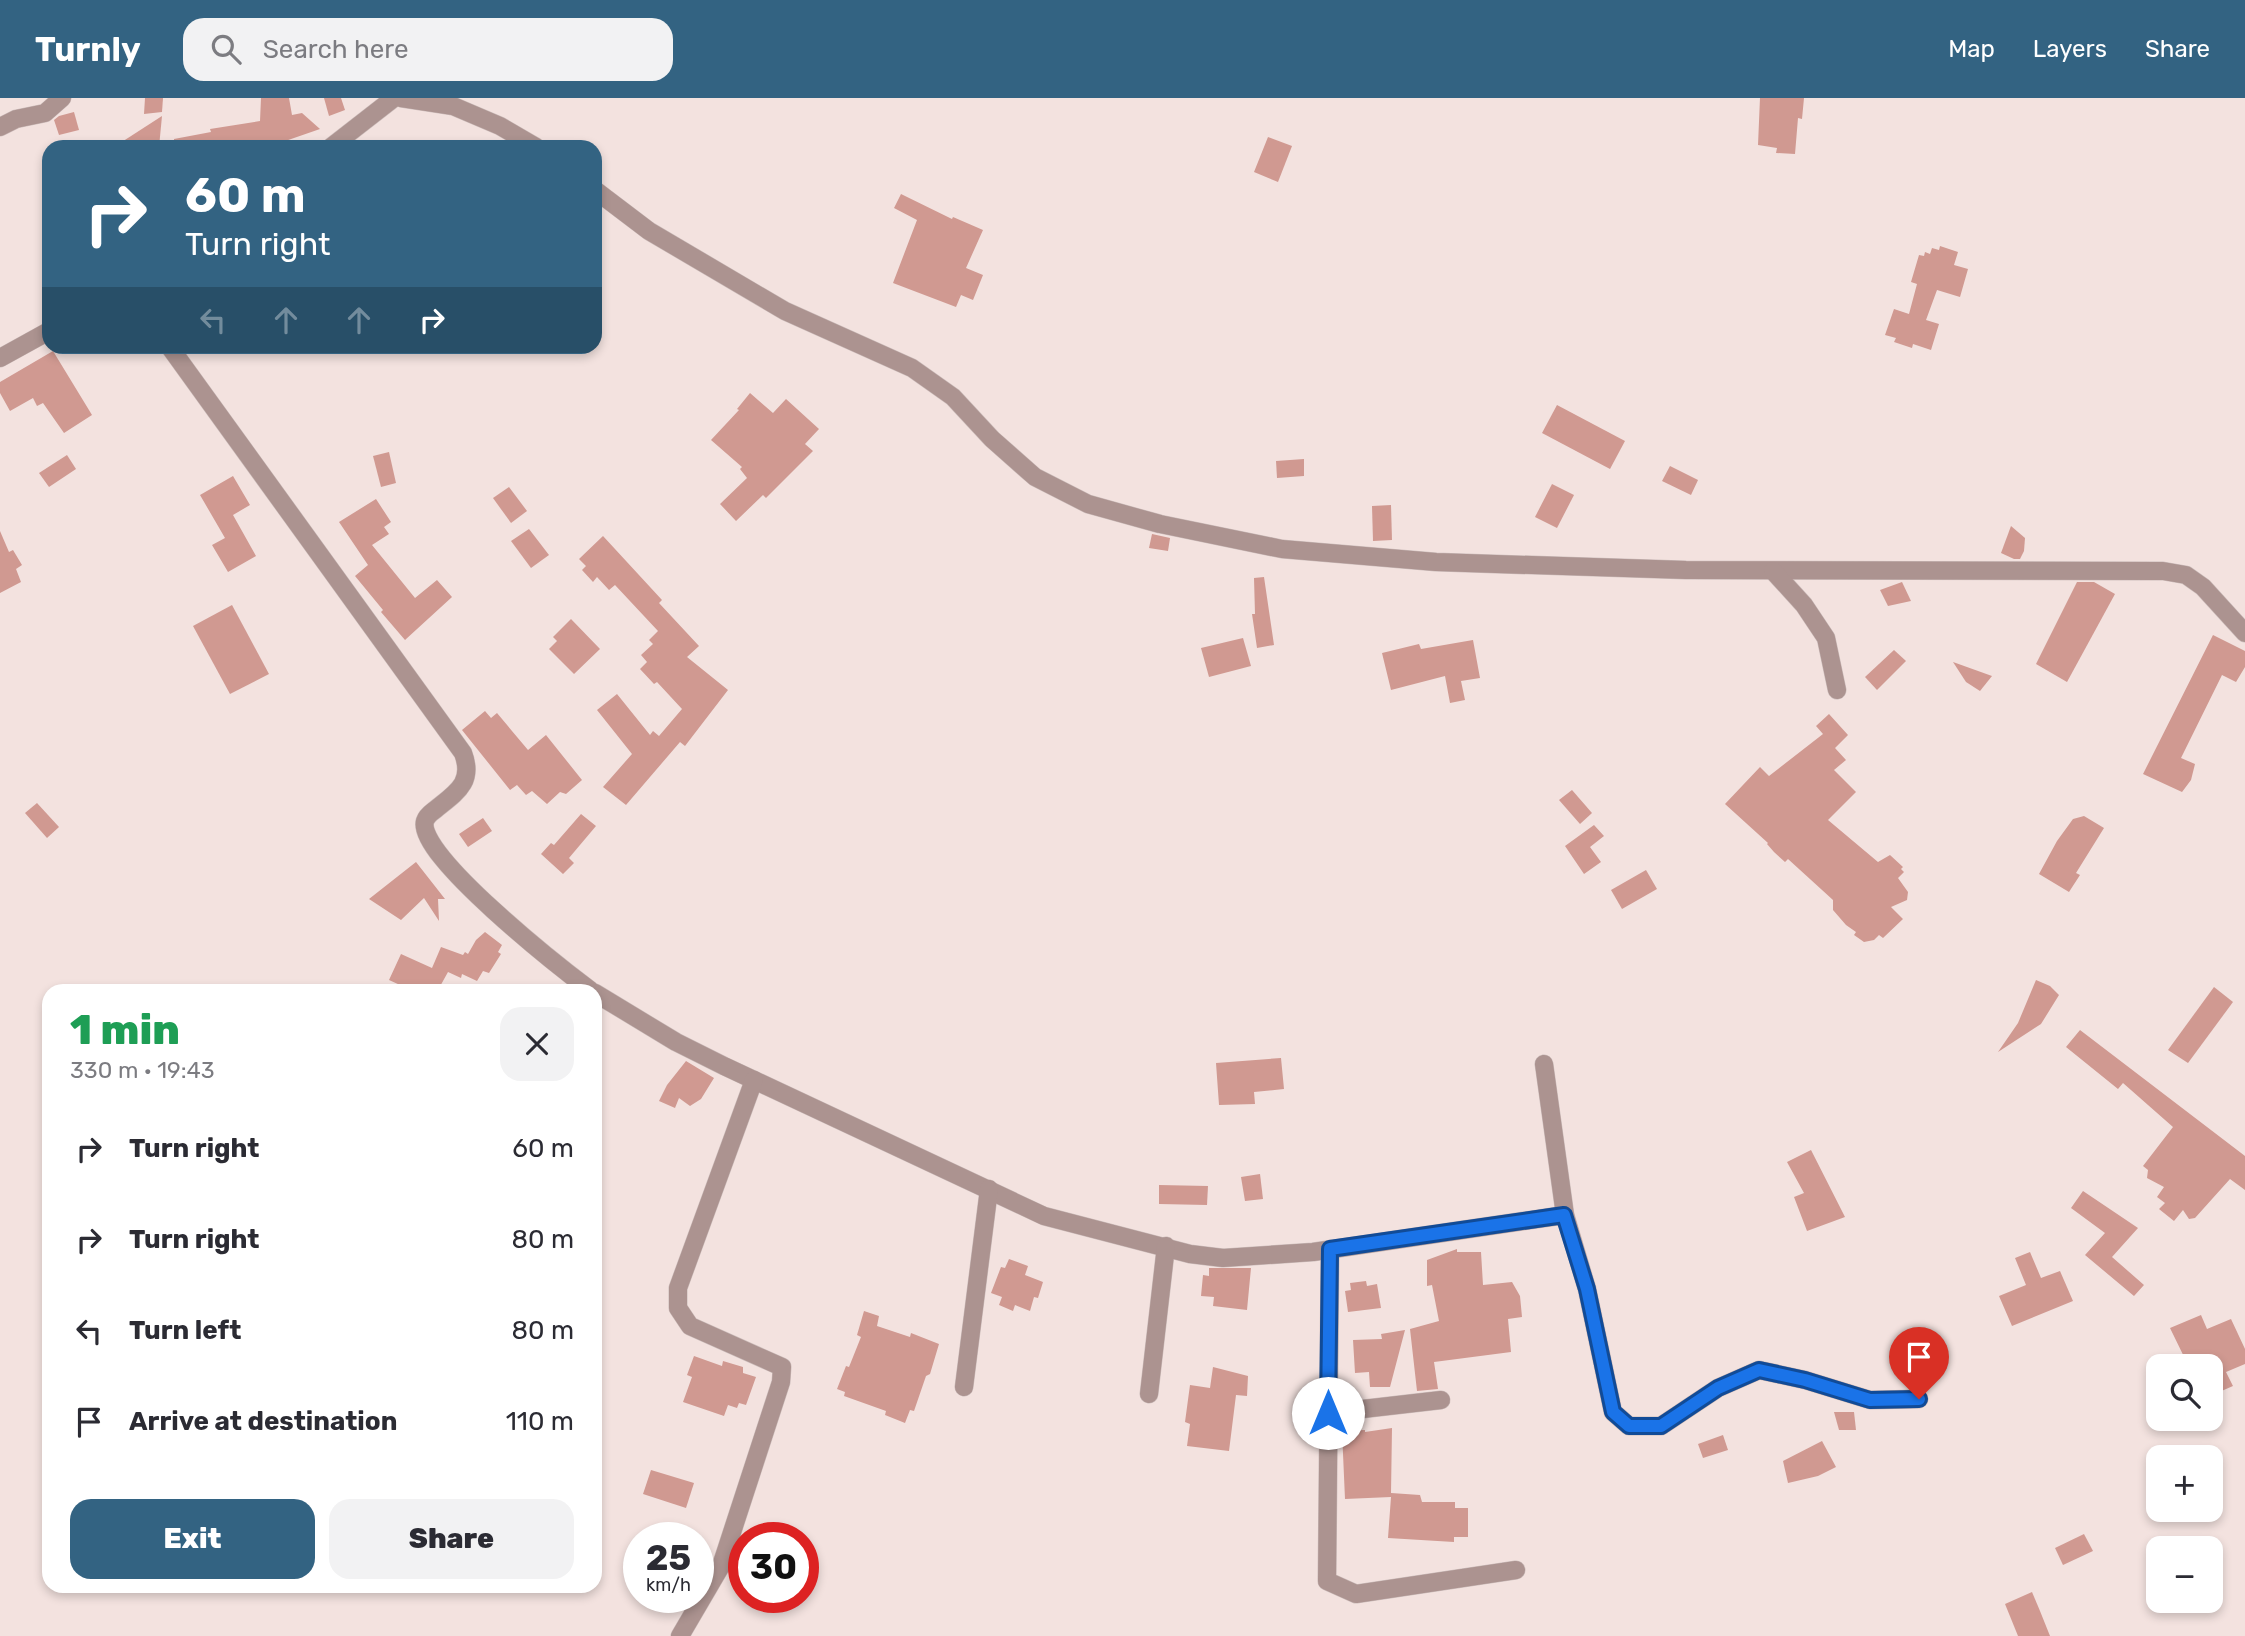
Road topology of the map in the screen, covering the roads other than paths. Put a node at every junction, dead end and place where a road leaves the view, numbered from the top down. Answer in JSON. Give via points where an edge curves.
{"nodes":[{"id":1,"x":62,"y":98,"type":"edge"},
{"id":2,"x":394,"y":98,"type":"edge"},
{"id":3,"x":401,"y":98,"type":"edge"},
{"id":4,"x":0,"y":127,"type":"edge"},
{"id":5,"x":340,"y":140,"type":"edge"},
{"id":6,"x":524,"y":140,"type":"edge"},
{"id":7,"x":602,"y":195,"type":"edge"},
{"id":8,"x":42,"y":335,"type":"edge"},
{"id":9,"x":175,"y":354,"type":"edge"},
{"id":10,"x":0,"y":358,"type":"edge"},
{"id":11,"x":1773,"y":570,"type":"junction"},
{"id":12,"x":2245,"y":633,"type":"edge"},
{"id":13,"x":1836,"y":690,"type":"dead end"},
{"id":14,"x":582,"y":984,"type":"edge"},
{"id":15,"x":602,"y":997,"type":"edge"},
{"id":16,"x":1544,"y":1064,"type":"dead end"},
{"id":17,"x":754,"y":1080,"type":"junction"},
{"id":18,"x":989,"y":1189,"type":"junction"},
{"id":19,"x":1564,"y":1215,"type":"junction"},
{"id":20,"x":1166,"y":1246,"type":"junction"},
{"id":21,"x":1330,"y":1249,"type":"junction"},
{"id":22,"x":964,"y":1387,"type":"dead end"},
{"id":23,"x":1149,"y":1394,"type":"dead end"},
{"id":24,"x":1919,"y":1399,"type":"dead end"},
{"id":25,"x":1441,"y":1400,"type":"dead end"},
{"id":26,"x":1328,"y":1413,"type":"junction"},
{"id":27,"x":1516,"y":1570,"type":"dead end"},
{"id":28,"x":680,"y":1636,"type":"edge"}],
"edges":[{"from":1,"to":4,"type":"street","via":[[45,113]]},
{"from":2,"to":5,"type":"street"},
{"from":3,"to":6,"type":"street","via":[[453,106]]},
{"from":7,"to":11,"type":"street","via":[[649,231],[774,304],[912,368],[953,397],[1035,477],[1088,504],[1282,549],[1436,562]]},
{"from":8,"to":10,"type":"street"},
{"from":9,"to":14,"type":"street","via":[[463,753],[467,763],[463,784],[428,816],[424,830],[450,867],[525,939]]},
{"from":11,"to":12,"type":"street","via":[[2163,571],[2186,575],[2203,587]]},
{"from":11,"to":13,"type":"street","via":[[1826,638]]},
{"from":15,"to":17,"type":"street","via":[[676,1042]]},
{"from":16,"to":19,"type":"street"},
{"from":17,"to":18,"type":"street"},
{"from":17,"to":28,"type":"street","via":[[678,1288],[678,1308],[690,1326],[782,1367],[781,1382],[721,1566]]},
{"from":18,"to":20,"type":"street","via":[[1044,1216]]},
{"from":18,"to":22,"type":"street"},
{"from":19,"to":21,"type":"street"},
{"from":19,"to":24,"type":"street","via":[[1587,1289],[1613,1412],[1629,1426],[1661,1426],[1718,1388],[1759,1370],[1870,1400]]},
{"from":20,"to":21,"type":"street","via":[[1223,1258]]},
{"from":20,"to":23,"type":"street"},
{"from":21,"to":26,"type":"street"},
{"from":25,"to":26,"type":"street"},
{"from":26,"to":27,"type":"street","via":[[1327,1581],[1356,1594]]}]}
